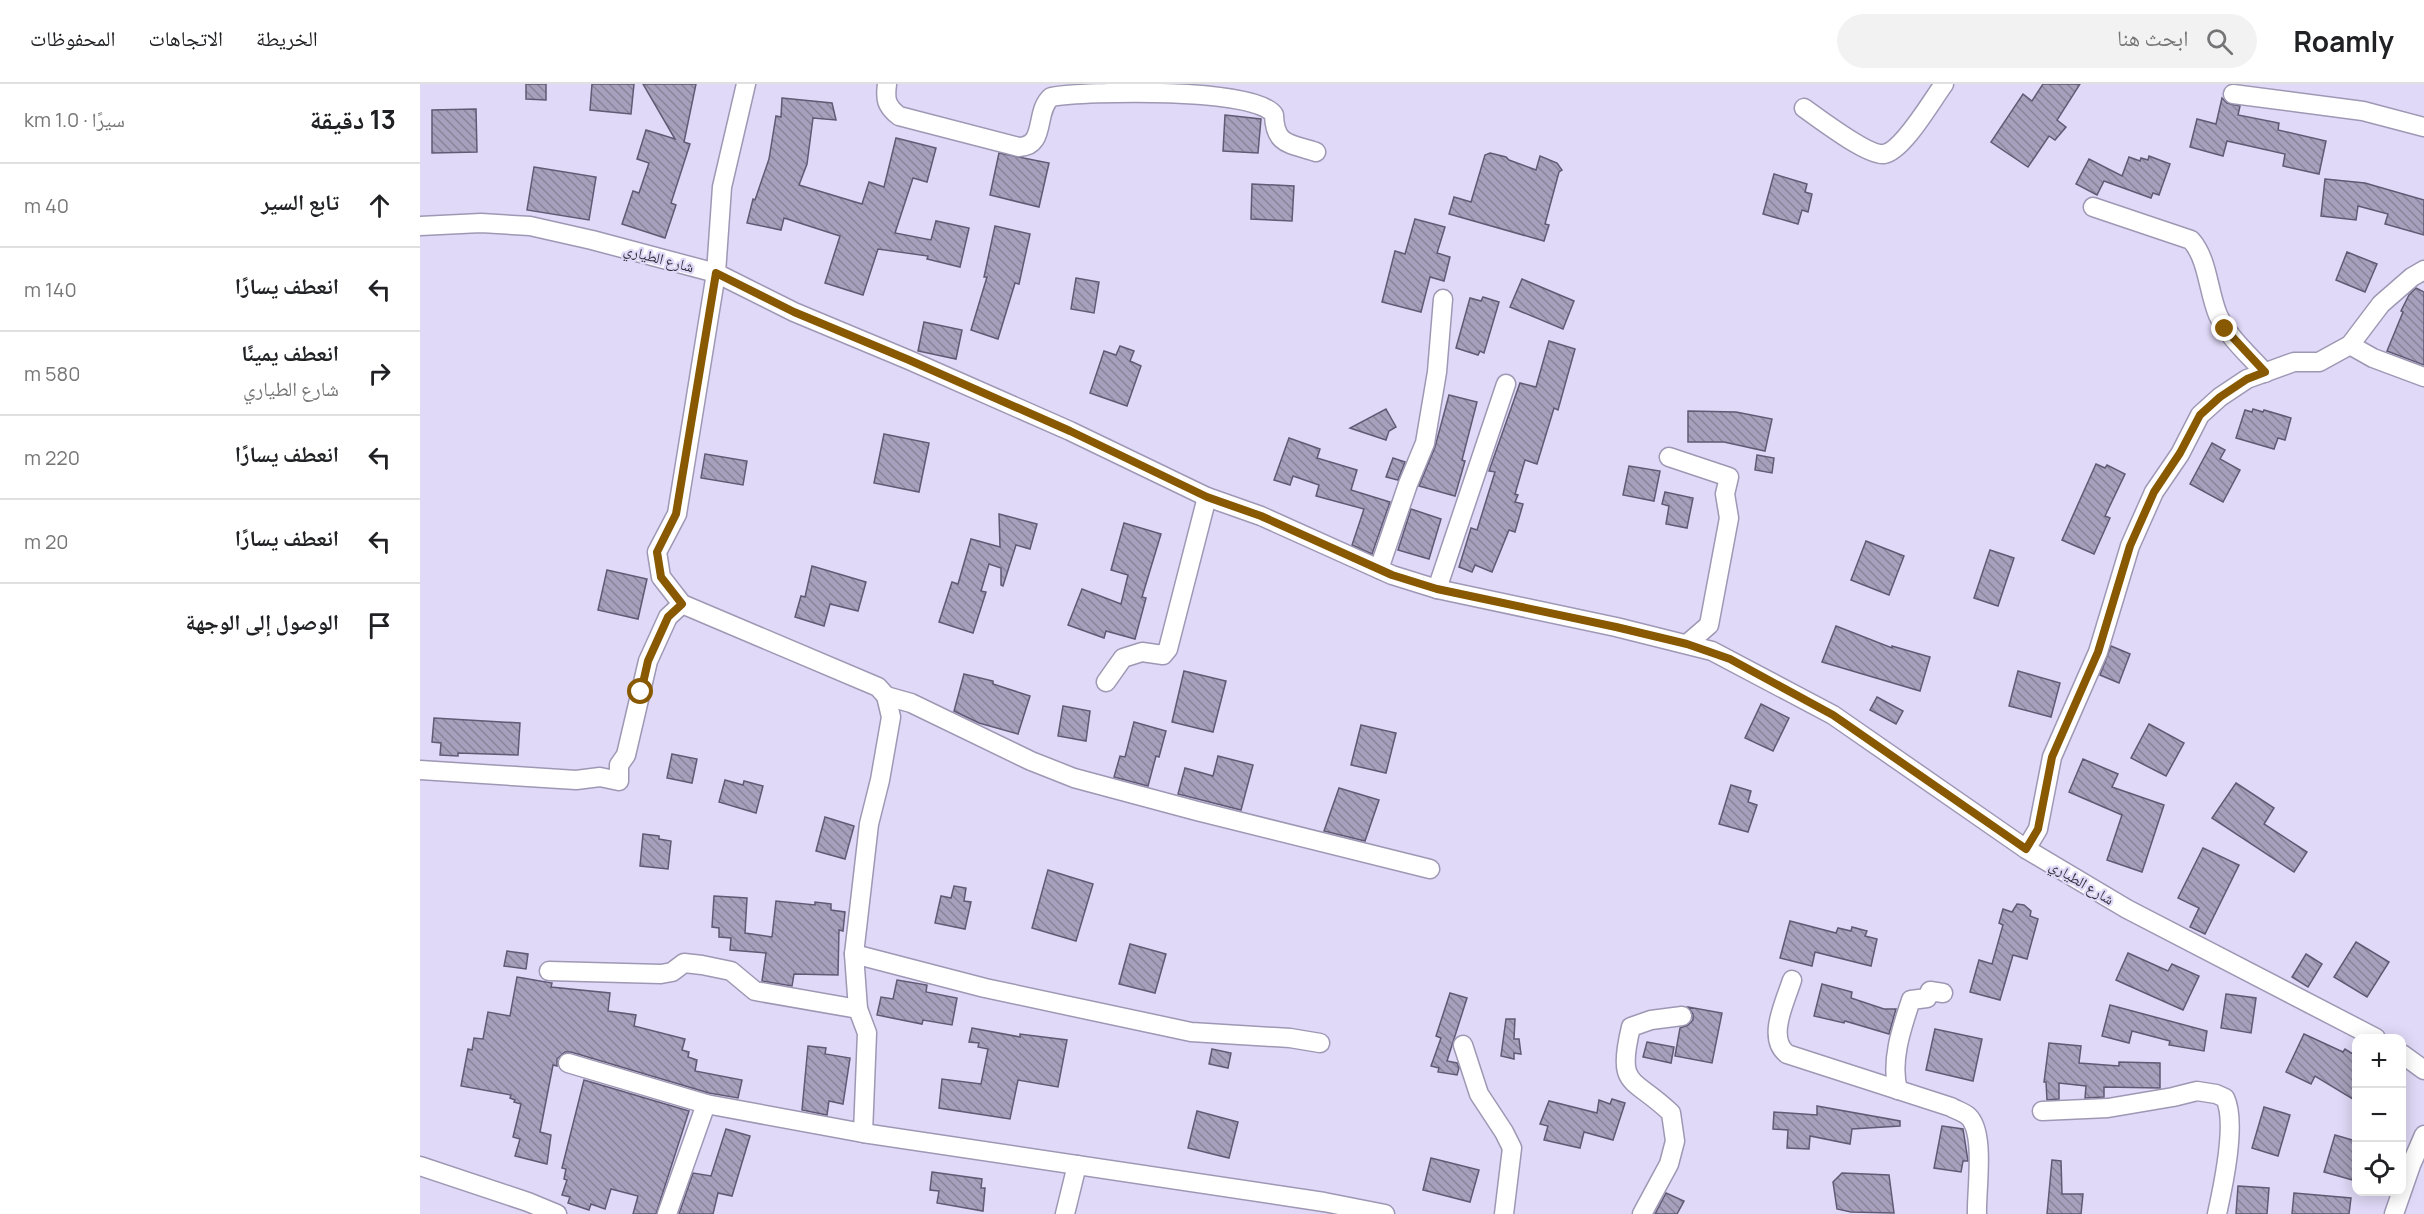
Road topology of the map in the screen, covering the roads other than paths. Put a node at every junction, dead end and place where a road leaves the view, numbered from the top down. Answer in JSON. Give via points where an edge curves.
{"nodes":[{"id":1,"x":746,"y":84,"type":"edge"},
{"id":2,"x":887,"y":84,"type":"edge"},
{"id":3,"x":1944,"y":84,"type":"edge"},
{"id":4,"x":2233,"y":94,"type":"dead end"},
{"id":5,"x":1804,"y":108,"type":"dead end"},
{"id":6,"x":2424,"y":127,"type":"edge"},
{"id":7,"x":1316,"y":152,"type":"dead end"},
{"id":8,"x":2093,"y":207,"type":"dead end"},
{"id":9,"x":420,"y":226,"type":"edge"},
{"id":10,"x":2424,"y":270,"type":"edge"},
{"id":11,"x":716,"y":273,"type":"junction"},
{"id":12,"x":1443,"y":298,"type":"dead end"},
{"id":13,"x":2350,"y":345,"type":"junction"},
{"id":14,"x":2265,"y":372,"type":"junction"},
{"id":15,"x":2424,"y":377,"type":"edge"},
{"id":16,"x":1506,"y":384,"type":"dead end"},
{"id":17,"x":1669,"y":458,"type":"dead end"},
{"id":18,"x":1207,"y":497,"type":"junction"},
{"id":19,"x":1379,"y":569,"type":"junction"},
{"id":20,"x":1437,"y":589,"type":"junction"},
{"id":21,"x":682,"y":604,"type":"junction"},
{"id":22,"x":1687,"y":644,"type":"junction"},
{"id":23,"x":1106,"y":682,"type":"dead end"},
{"id":24,"x":886,"y":696,"type":"junction"},
{"id":25,"x":420,"y":770,"type":"edge"},
{"id":26,"x":2026,"y":849,"type":"junction"},
{"id":27,"x":1430,"y":869,"type":"dead end"},
{"id":28,"x":854,"y":954,"type":"junction"},
{"id":29,"x":549,"y":971,"type":"dead end"},
{"id":30,"x":1792,"y":980,"type":"dead end"},
{"id":31,"x":1943,"y":993,"type":"dead end"},
{"id":32,"x":858,"y":1010,"type":"junction"},
{"id":33,"x":1682,"y":1016,"type":"dead end"},
{"id":34,"x":2368,"y":1034,"type":"edge"},
{"id":35,"x":1320,"y":1043,"type":"dead end"},
{"id":36,"x":1463,"y":1045,"type":"dead end"},
{"id":37,"x":2406,"y":1057,"type":"edge"},
{"id":38,"x":568,"y":1064,"type":"dead end"},
{"id":39,"x":2424,"y":1070,"type":"edge"},
{"id":40,"x":1898,"y":1090,"type":"junction"},
{"id":41,"x":706,"y":1104,"type":"junction"},
{"id":42,"x":2042,"y":1111,"type":"dead end"},
{"id":43,"x":863,"y":1133,"type":"junction"},
{"id":44,"x":2424,"y":1136,"type":"edge"},
{"id":45,"x":1077,"y":1165,"type":"junction"},
{"id":46,"x":420,"y":1166,"type":"edge"},
{"id":47,"x":526,"y":1208,"type":"edge"},
{"id":48,"x":1322,"y":1208,"type":"edge"},
{"id":49,"x":557,"y":1214,"type":"edge"},
{"id":50,"x":667,"y":1214,"type":"edge"},
{"id":51,"x":1065,"y":1214,"type":"edge"},
{"id":52,"x":1384,"y":1214,"type":"edge"},
{"id":53,"x":1504,"y":1214,"type":"edge"},
{"id":54,"x":1642,"y":1214,"type":"edge"},
{"id":55,"x":1977,"y":1214,"type":"edge"},
{"id":56,"x":2217,"y":1214,"type":"edge"},
{"id":57,"x":2394,"y":1214,"type":"edge"}],
"edges":[{"from":1,"to":11,"type":"street","via":[[722,187]]},
{"from":2,"to":7,"type":"street","via":[[888,107],[899,116],[1019,147],[1036,138],[1045,102],[1051,97],[1193,93],[1265,106],[1274,115],[1275,131],[1280,138]]},
{"from":3,"to":5,"type":"street","via":[[1906,137],[1891,152],[1881,154],[1853,141]]},
{"from":4,"to":6,"type":"street","via":[[2363,111]]},
{"from":8,"to":14,"type":"street","via":[[2191,240],[2200,254],[2225,329]]},
{"from":9,"to":11,"type":"street","name":"شارع الطياري","via":[[530,226]]},
{"from":10,"to":13,"type":"street","via":[[2381,304]]},
{"from":11,"to":18,"type":"street","name":"شارع الطياري","via":[[794,312],[1070,431]]},
{"from":11,"to":21,"type":"street","via":[[676,514],[657,552],[661,577]]},
{"from":12,"to":19,"type":"street","via":[[1437,372],[1425,443]]},
{"from":13,"to":14,"type":"street","via":[[2319,362],[2295,362]]},
{"from":13,"to":15,"type":"street"},
{"from":14,"to":26,"type":"street","via":[[2247,379],[2200,415],[2154,492],[2130,546],[2098,652],[2052,757],[2038,829]]},
{"from":16,"to":20,"type":"street"},
{"from":17,"to":22,"type":"street","via":[[1729,477],[1725,494],[1729,518],[1709,625]]},
{"from":18,"to":19,"type":"street","name":"شارع الطياري","via":[[1261,516]]},
{"from":18,"to":23,"type":"street","via":[[1168,649],[1163,655],[1142,652],[1123,658]]},
{"from":19,"to":20,"type":"street","name":"شارع الطياري"},
{"from":20,"to":22,"type":"street","name":"شارع الطياري"},
{"from":21,"to":24,"type":"street","via":[[878,687]]},
{"from":21,"to":25,"type":"street","via":[[668,617],[648,661],[626,755],[619,765],[619,781]]},
{"from":22,"to":26,"type":"street","name":"شارع الطياري","via":[[1730,659],[1833,715]]},
{"from":24,"to":27,"type":"street","via":[[911,703],[1074,778]]},
{"from":24,"to":28,"type":"street","via":[[891,717],[869,824]]},
{"from":26,"to":34,"type":"street","name":"شارع الطياري","via":[[2137,915]]},
{"from":28,"to":32,"type":"street"},
{"from":28,"to":35,"type":"street","via":[[985,988],[1191,1032]]},
{"from":29,"to":32,"type":"street","via":[[661,974],[684,963],[702,965],[731,971],[755,991]]},
{"from":30,"to":40,"type":"street","via":[[1779,1024],[1777,1042],[1781,1049]]},
{"from":31,"to":40,"type":"street","via":[[1930,992],[1927,998],[1911,1000],[1896,1054]]},
{"from":32,"to":43,"type":"street","via":[[867,1033]]},
{"from":33,"to":54,"type":"street","via":[[1631,1027],[1624,1054],[1626,1075],[1671,1113],[1675,1141],[1669,1164]]},
{"from":36,"to":53,"type":"street","via":[[1479,1094],[1512,1148]]},
{"from":37,"to":39,"type":"street"},
{"from":38,"to":41,"type":"street"},
{"from":40,"to":55,"type":"street","via":[[1968,1116],[1978,1150]]},
{"from":41,"to":43,"type":"street"},
{"from":41,"to":50,"type":"street"},
{"from":42,"to":56,"type":"street","via":[[2108,1108],[2197,1091],[2225,1098],[2230,1112],[2225,1178]]},
{"from":43,"to":45,"type":"street"},
{"from":44,"to":57,"type":"street"},
{"from":45,"to":48,"type":"street"},
{"from":45,"to":51,"type":"street"},
{"from":46,"to":47,"type":"street"},
{"from":47,"to":49,"type":"street"},
{"from":48,"to":52,"type":"street"}]}
